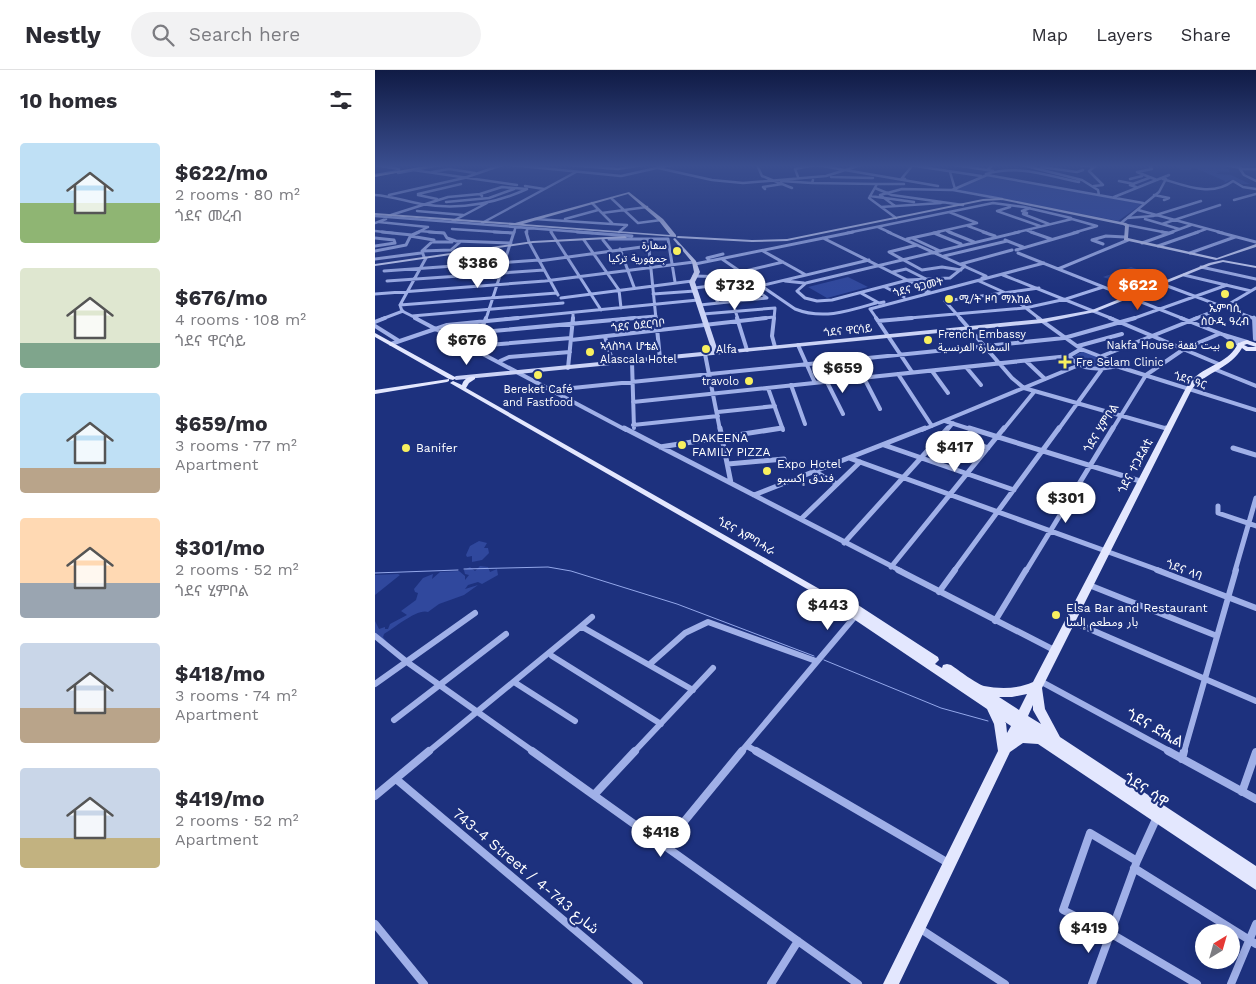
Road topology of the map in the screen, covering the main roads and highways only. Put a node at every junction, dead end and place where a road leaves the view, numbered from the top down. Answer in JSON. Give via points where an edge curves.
{"nodes":[{"id":1,"x":575,"y":208,"type":"edge"},
{"id":2,"x":648,"y":208,"type":"edge"},
{"id":3,"x":952,"y":208,"type":"edge"},
{"id":4,"x":955,"y":208,"type":"edge"},
{"id":5,"x":1045,"y":208,"type":"edge"},
{"id":6,"x":945,"y":210,"type":"junction"},
{"id":7,"x":375,"y":215,"type":"edge"},
{"id":8,"x":462,"y":223,"type":"junction"},
{"id":9,"x":879,"y":224,"type":"junction"},
{"id":10,"x":512,"y":227,"type":"junction"},
{"id":11,"x":669,"y":229,"type":"junction"},
{"id":12,"x":616,"y":236,"type":"junction"},
{"id":13,"x":632,"y":236,"type":"junction"},
{"id":14,"x":650,"y":237,"type":"junction"},
{"id":15,"x":674,"y":237,"type":"junction"},
{"id":16,"x":556,"y":240,"type":"junction"},
{"id":17,"x":712,"y":240,"type":"junction"},
{"id":18,"x":510,"y":244,"type":"junction"},
{"id":19,"x":1256,"y":244,"type":"edge"},
{"id":20,"x":687,"y":245,"type":"junction"},
{"id":21,"x":423,"y":255,"type":"junction"},
{"id":22,"x":1223,"y":258,"type":"junction"},
{"id":23,"x":375,"y":265,"type":"edge"},
{"id":24,"x":1245,"y":265,"type":"junction"},
{"id":25,"x":1256,"y":267,"type":"edge"},
{"id":26,"x":375,"y":335,"type":"edge"},
{"id":27,"x":375,"y":340,"type":"edge"},
{"id":28,"x":1255,"y":345,"type":"edge"},
{"id":29,"x":1240,"y":346,"type":"junction"},
{"id":30,"x":716,"y":353,"type":"junction"},
{"id":31,"x":1232,"y":356,"type":"junction"},
{"id":32,"x":429,"y":370,"type":"junction"},
{"id":33,"x":454,"y":381,"type":"junction"},
{"id":34,"x":410,"y":387,"type":"junction"},
{"id":35,"x":375,"y":392,"type":"edge"},
{"id":36,"x":858,"y":613,"type":"junction"},
{"id":37,"x":1038,"y":685,"type":"junction"},
{"id":38,"x":978,"y":688,"type":"junction"},
{"id":39,"x":989,"y":705,"type":"junction"},
{"id":40,"x":1020,"y":721,"type":"junction"},
{"id":41,"x":1052,"y":742,"type":"junction"},
{"id":42,"x":1005,"y":750,"type":"junction"},
{"id":43,"x":1158,"y":813,"type":"junction"},
{"id":44,"x":1256,"y":874,"type":"edge"},
{"id":45,"x":1256,"y":883,"type":"edge"},
{"id":46,"x":891,"y":984,"type":"edge"}],
"edges":[{"from":1,"to":10,"type":"main road"},
{"from":2,"to":11,"type":"main road"},
{"from":3,"to":6,"type":"main road"},
{"from":4,"to":6,"type":"main road"},
{"from":5,"to":22,"type":"main road","via":[[1127,225],[1126,239]]},
{"from":6,"to":9,"type":"main road"},
{"from":6,"to":9,"type":"main road"},
{"from":7,"to":8,"type":"main road"},
{"from":8,"to":10,"type":"main road"},
{"from":8,"to":13,"type":"main road"},
{"from":9,"to":17,"type":"main road","via":[[783,242]]},
{"from":10,"to":12,"type":"main road"},
{"from":11,"to":14,"type":"main road"},
{"from":11,"to":15,"type":"main road"},
{"from":11,"to":17,"type":"main road"},
{"from":12,"to":13,"type":"main road"},
{"from":12,"to":13,"type":"main road"},
{"from":12,"to":16,"type":"main road"},
{"from":12,"to":16,"type":"main road","via":[[603,240]]},
{"from":13,"to":14,"type":"main road"},
{"from":13,"to":15,"type":"main road"},
{"from":14,"to":15,"type":"main road"},
{"from":15,"to":17,"type":"main road"},
{"from":15,"to":20,"type":"main road"},
{"from":16,"to":18,"type":"main road"},
{"from":17,"to":20,"type":"main road"},
{"from":18,"to":21,"type":"main road"},
{"from":18,"to":21,"type":"main road"},
{"from":19,"to":22,"type":"main road","name":"ጎደና ዋርሳይ"},
{"from":20,"to":30,"type":"main road","via":[[697,272],[693,279],[695,289]]},
{"from":21,"to":23,"type":"main road"},
{"from":22,"to":24,"type":"main road"},
{"from":22,"to":24,"type":"main road"},
{"from":22,"to":30,"type":"main road","name":"ጎደና ዋርሳይ","via":[[1093,311],[1042,322]]},
{"from":24,"to":25,"type":"main road"},
{"from":26,"to":33,"type":"main road"},
{"from":27,"to":32,"type":"main road"},
{"from":28,"to":29,"type":"main road"},
{"from":28,"to":29,"type":"main road","via":[[1247,342],[1240,343]]},
{"from":28,"to":31,"type":"main road","name":"ጎደና ተጋደልቲ"},
{"from":29,"to":31,"type":"main road","name":"ጎደና ተጋደልቲ"},
{"from":30,"to":33,"type":"main road","name":"ጎደና ዋርሳይ"},
{"from":31,"to":37,"type":"main road","name":"ጎደና ተጋደልቲ","via":[[1196,379],[1189,388]]},
{"from":32,"to":33,"type":"main road"},
{"from":32,"to":34,"type":"main road","via":[[432,375],[429,379]]},
{"from":33,"to":34,"type":"main road"},
{"from":33,"to":36,"type":"main road","name":"ጎደና እምባሓራ"},
{"from":34,"to":35,"type":"main road"},
{"from":36,"to":38,"type":"main road","name":"ጎደና እምባሓራ"},
{"from":36,"to":39,"type":"main road","name":"ጎደና እምባሓራ"},
{"from":37,"to":38,"type":"main road","via":[[1013,693]]},
{"from":37,"to":40,"type":"main road","name":"ጎደና ተጋደልቲ"},
{"from":37,"to":41,"type":"main road","via":[[1039,710]]},
{"from":38,"to":40,"type":"main road","name":"ጎደና እምባሓራ"},
{"from":39,"to":40,"type":"main road","name":"ጎደና እምባሓራ"},
{"from":39,"to":42,"type":"main road","via":[[1000,723]]},
{"from":40,"to":41,"type":"main road","name":"ጎደና ሳዋ"},
{"from":40,"to":42,"type":"main road","name":"ጎደና ተጋደልቲ"},
{"from":41,"to":42,"type":"main road","via":[[1021,738]]},
{"from":41,"to":43,"type":"main road","name":"ጎደና ሳዋ"},
{"from":42,"to":46,"type":"main road","name":"ጎደና ተጋደልቲ"},
{"from":43,"to":44,"type":"main road","name":"ጎደና ሳዋ"},
{"from":43,"to":45,"type":"main road","name":"ጎደና ሳዋ"}]}
